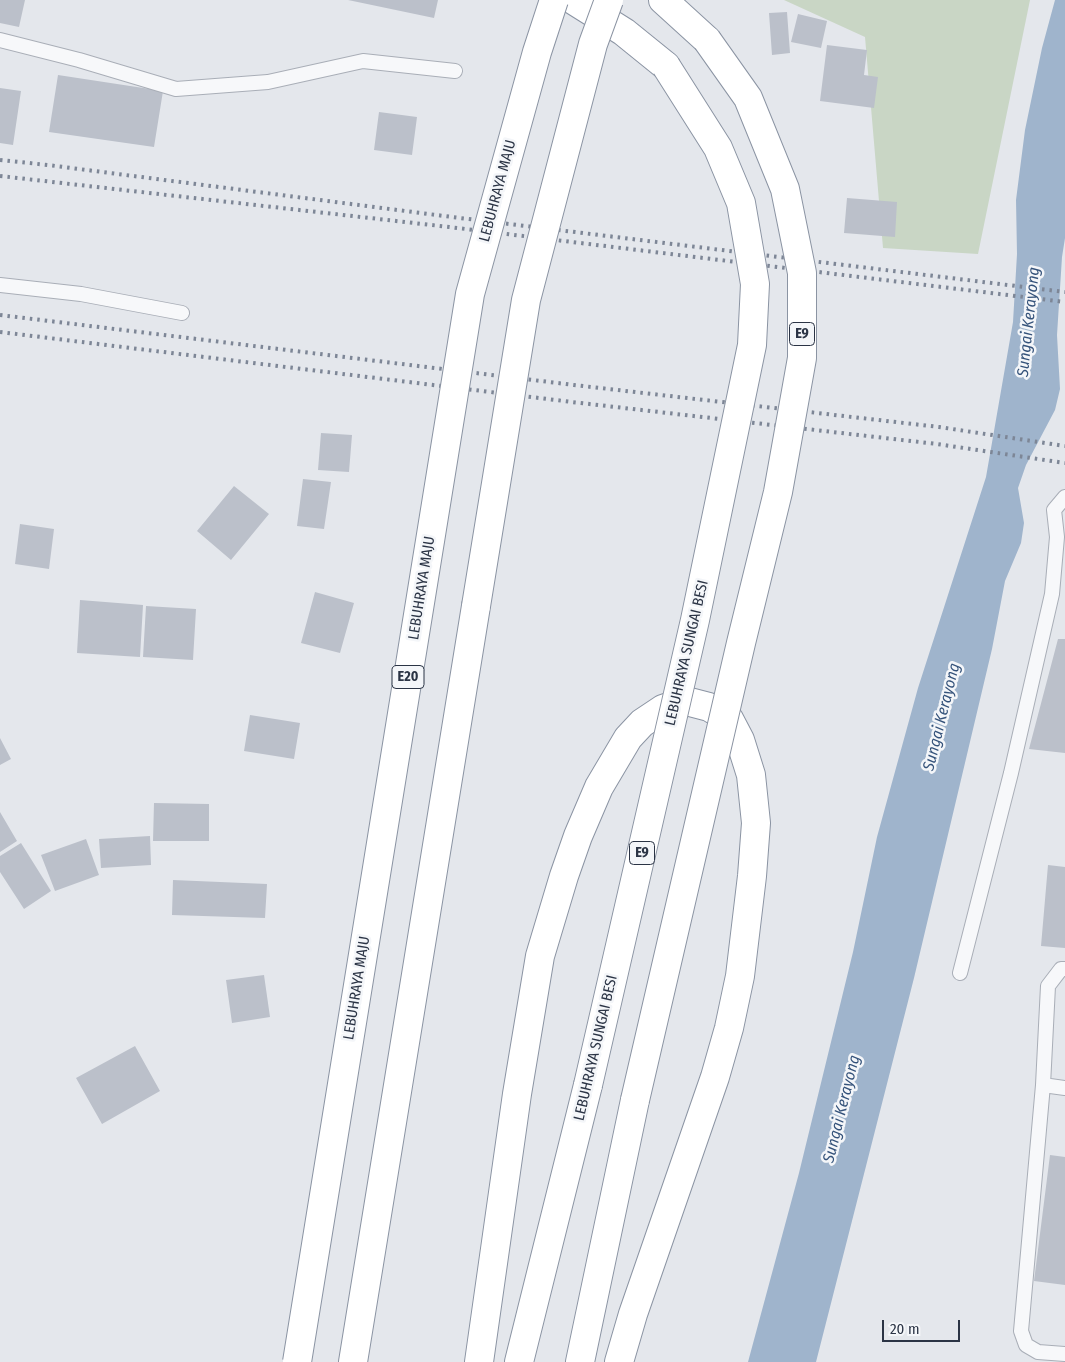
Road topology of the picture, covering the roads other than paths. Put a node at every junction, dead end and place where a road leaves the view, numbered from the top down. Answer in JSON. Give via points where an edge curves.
{"nodes":[{"id":1,"x":554,"y":0,"type":"edge"},
{"id":2,"x":573,"y":0,"type":"edge"},
{"id":3,"x":609,"y":0,"type":"edge"},
{"id":4,"x":663,"y":0,"type":"edge"},
{"id":5,"x":0,"y":40,"type":"edge"},
{"id":6,"x":455,"y":71,"type":"dead end"},
{"id":7,"x":0,"y":285,"type":"edge"},
{"id":8,"x":182,"y":313,"type":"dead end"},
{"id":9,"x":1065,"y":497,"type":"edge"},
{"id":10,"x":1065,"y":969,"type":"edge"},
{"id":11,"x":960,"y":973,"type":"dead end"},
{"id":12,"x":1043,"y":1086,"type":"junction"},
{"id":13,"x":1065,"y":1088,"type":"edge"},
{"id":14,"x":1065,"y":1354,"type":"edge"},
{"id":15,"x":297,"y":1362,"type":"edge"},
{"id":16,"x":353,"y":1362,"type":"edge"},
{"id":17,"x":479,"y":1362,"type":"edge"},
{"id":18,"x":519,"y":1362,"type":"edge"},
{"id":19,"x":580,"y":1362,"type":"edge"},
{"id":20,"x":619,"y":1362,"type":"edge"}],
"edges":[{"from":1,"to":15,"type":"highway","name":"LEBUHRAYA MAJU","number":"E20","bridge":true,"via":[[536,52],[470,294]]},
{"from":2,"to":18,"type":"highway","name":"LEBUHRAYA SUNGAI BESI","number":"E9","bridge":true,"via":[[624,32],[666,66],[718,148],[741,203],[755,284],[752,345],[695,620],[588,1085]]},
{"from":3,"to":16,"type":"highway","bridge":true,"via":[[593,44],[526,300]]},
{"from":4,"to":19,"type":"highway","number":"E9","bridge":true,"via":[[707,40],[748,98],[785,189],[802,273],[802,358],[778,492],[635,1100]]},
{"from":5,"to":6,"type":"lane","via":[[176,89],[268,82],[363,61]]},
{"from":7,"to":8,"type":"lane","via":[[81,294]]},
{"from":9,"to":11,"type":"lane","via":[[1054,510],[1057,537],[1052,594]]},
{"from":10,"to":12,"type":"lane","via":[[1061,969],[1048,986]]},
{"from":12,"to":13,"type":"lane"},
{"from":12,"to":14,"type":"lane","via":[[1021,1331],[1026,1345],[1038,1352]]},
{"from":17,"to":20,"type":"highway","via":[[540,956],[564,876],[599,787],[628,738],[642,723],[686,701],[709,707],[729,719],[740,740],[751,775],[756,823],[752,876],[740,976],[729,1028]]}]}
